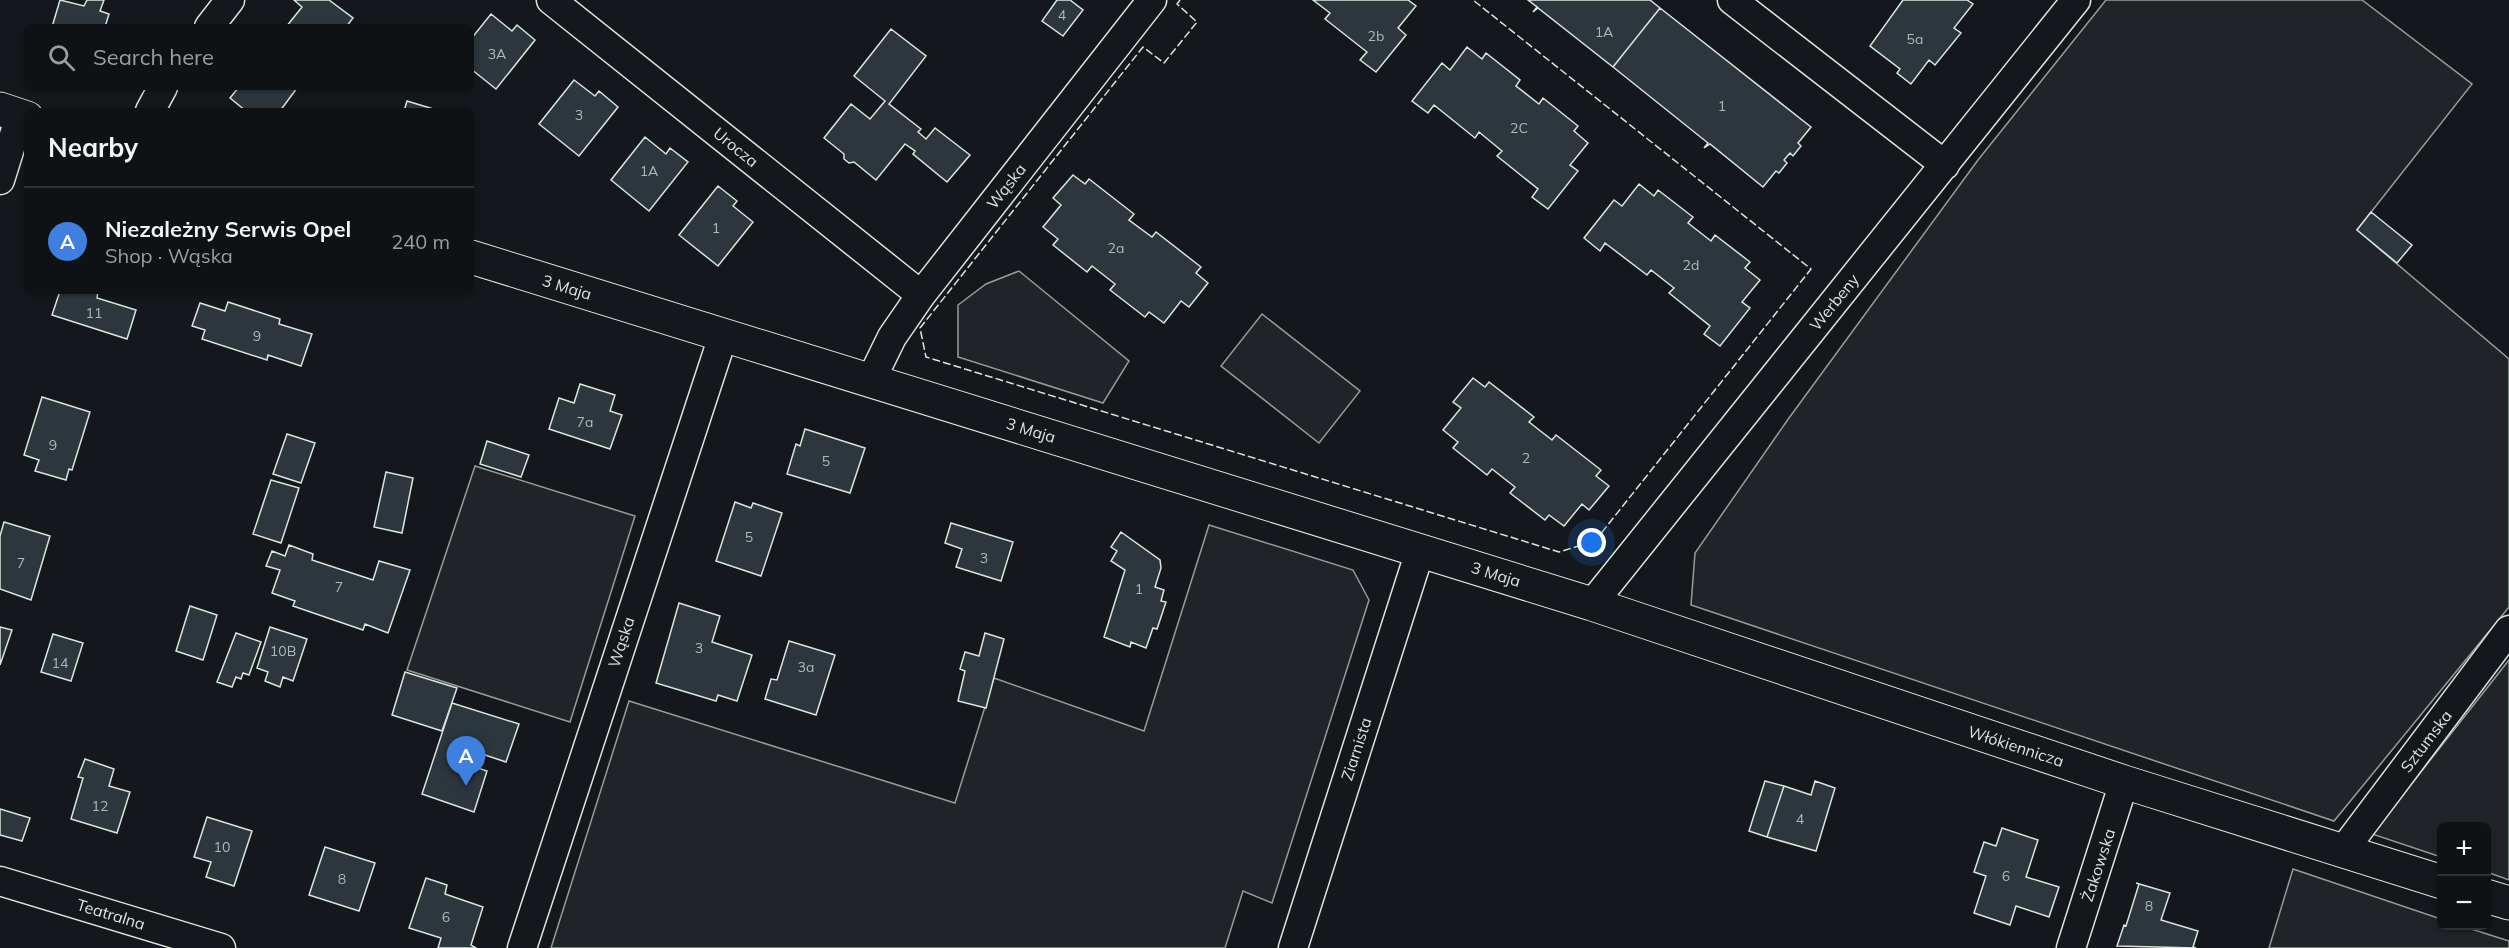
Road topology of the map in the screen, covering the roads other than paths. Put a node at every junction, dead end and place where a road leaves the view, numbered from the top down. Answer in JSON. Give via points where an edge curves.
{"nodes":[{"id":1,"x":230,"y":0,"type":"edge"},
{"id":2,"x":551,"y":0,"type":"edge"},
{"id":3,"x":1152,"y":0,"type":"edge"},
{"id":4,"x":1732,"y":0,"type":"edge"},
{"id":5,"x":2076,"y":0,"type":"edge"},
{"id":6,"x":211,"y":24,"type":"edge"},
{"id":7,"x":161,"y":90,"type":"edge"},
{"id":8,"x":152,"y":108,"type":"edge"},
{"id":9,"x":16,"y":114,"type":"edge"},
{"id":10,"x":1945,"y":165,"type":"junction"},
{"id":11,"x":0,"y":180,"type":"edge"},
{"id":12,"x":474,"y":258,"type":"edge"},
{"id":13,"x":921,"y":295,"type":"junction"},
{"id":14,"x":723,"y":336,"type":"junction"},
{"id":15,"x":871,"y":380,"type":"junction"},
{"id":16,"x":1420,"y":551,"type":"junction"},
{"id":17,"x":1592,"y":604,"type":"junction"},
{"id":18,"x":2509,"y":630,"type":"edge"},
{"id":19,"x":2124,"y":783,"type":"junction"},
{"id":20,"x":2342,"y":852,"type":"junction"},
{"id":21,"x":2437,"y":880,"type":"edge"},
{"id":22,"x":0,"y":881,"type":"edge"},
{"id":23,"x":2491,"y":897,"type":"edge"},
{"id":24,"x":2509,"y":903,"type":"edge"},
{"id":25,"x":221,"y":948,"type":"edge"},
{"id":26,"x":522,"y":948,"type":"edge"},
{"id":27,"x":1293,"y":948,"type":"edge"},
{"id":28,"x":2071,"y":948,"type":"edge"}],
"edges":[{"from":1,"to":6,"type":"street"},
{"from":2,"to":13,"type":"street","name":"Urocza"},
{"from":3,"to":13,"type":"street","name":"Wąska"},
{"from":4,"to":10,"type":"street"},
{"from":5,"to":10,"type":"street","name":"Werbeny"},
{"from":7,"to":8,"type":"street"},
{"from":9,"to":11,"type":"street"},
{"from":10,"to":17,"type":"street","name":"Werbeny"},
{"from":12,"to":14,"type":"street","name":"3 Maja"},
{"from":13,"to":15,"type":"street","name":"Wąska","via":[[892,337]]},
{"from":14,"to":15,"type":"street","name":"3 Maja"},
{"from":14,"to":26,"type":"street","name":"Wąska"},
{"from":15,"to":16,"type":"street","name":"3 Maja"},
{"from":16,"to":17,"type":"street","name":"3 Maja"},
{"from":16,"to":27,"type":"street","name":"Ziarnista"},
{"from":17,"to":19,"type":"street","name":"Włókiennicza"},
{"from":18,"to":20,"type":"street","name":"Sztumska"},
{"from":19,"to":20,"type":"street","name":"Włókiennicza"},
{"from":19,"to":28,"type":"street","name":"Żakowska"},
{"from":20,"to":21,"type":"street","name":"Włókiennicza"},
{"from":22,"to":25,"type":"street","name":"Teatralna"},
{"from":23,"to":24,"type":"street"}]}
